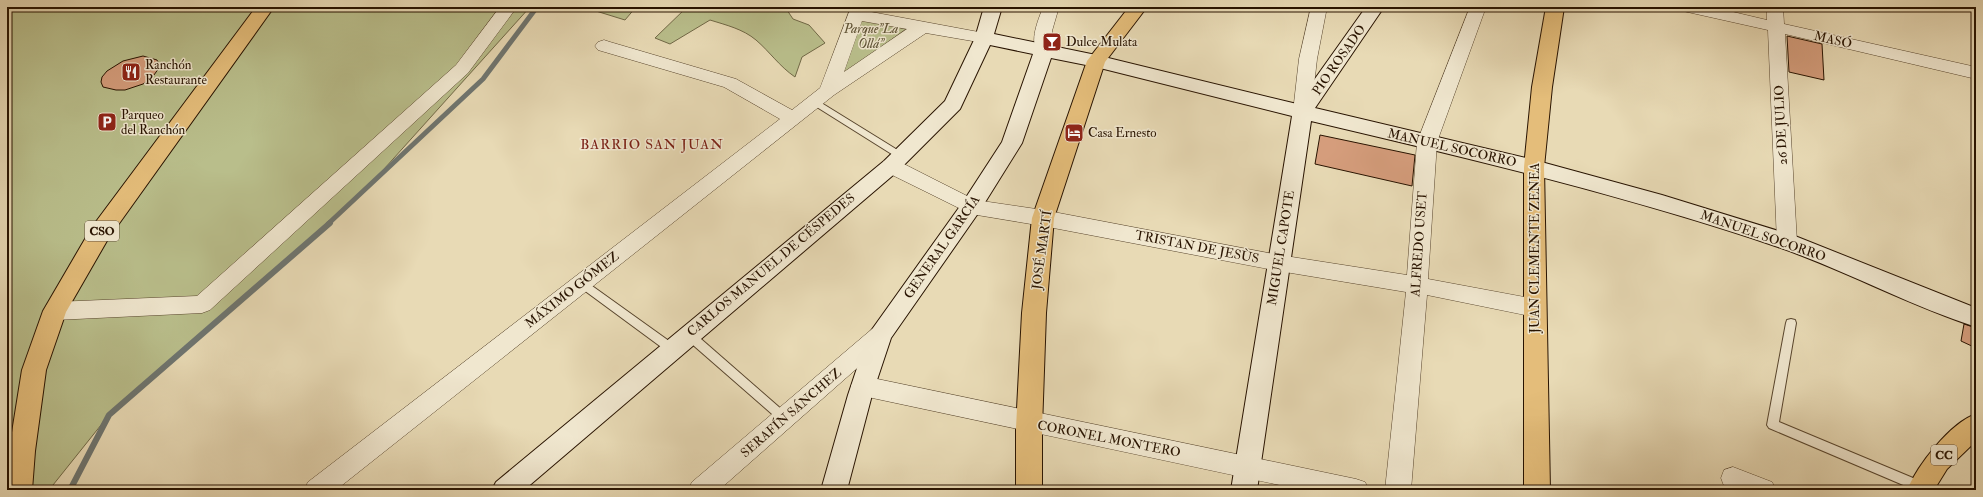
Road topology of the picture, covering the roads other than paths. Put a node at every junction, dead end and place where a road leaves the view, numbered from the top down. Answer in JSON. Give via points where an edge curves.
{"nodes":[{"id":1,"x":265,"y":7,"type":"edge"},
{"id":2,"x":509,"y":7,"type":"edge"},
{"id":3,"x":993,"y":7,"type":"edge"},
{"id":4,"x":1051,"y":7,"type":"edge"},
{"id":5,"x":1138,"y":7,"type":"edge"},
{"id":6,"x":1319,"y":7,"type":"edge"},
{"id":7,"x":1375,"y":7,"type":"edge"},
{"id":8,"x":1478,"y":7,"type":"edge"},
{"id":9,"x":1555,"y":7,"type":"edge"},
{"id":10,"x":1689,"y":7,"type":"edge"},
{"id":11,"x":1775,"y":7,"type":"edge"},
{"id":12,"x":858,"y":11,"type":"edge"},
{"id":13,"x":924,"y":26,"type":"junction"},
{"id":14,"x":1777,"y":27,"type":"junction"},
{"id":15,"x":984,"y":38,"type":"junction"},
{"id":16,"x":604,"y":46,"type":"dead end"},
{"id":17,"x":1044,"y":50,"type":"junction"},
{"id":18,"x":1096,"y":61,"type":"junction"},
{"id":19,"x":1976,"y":73,"type":"edge"},
{"id":20,"x":821,"y":97,"type":"junction"},
{"id":21,"x":1302,"y":112,"type":"junction"},
{"id":22,"x":794,"y":119,"type":"junction"},
{"id":23,"x":1427,"y":142,"type":"junction"},
{"id":24,"x":896,"y":161,"type":"junction"},
{"id":25,"x":1534,"y":167,"type":"junction"},
{"id":26,"x":971,"y":206,"type":"junction"},
{"id":27,"x":1043,"y":218,"type":"junction"},
{"id":28,"x":1787,"y":242,"type":"junction"},
{"id":29,"x":1279,"y":263,"type":"junction"},
{"id":30,"x":581,"y":282,"type":"junction"},
{"id":31,"x":1417,"y":285,"type":"junction"},
{"id":32,"x":1535,"y":308,"type":"junction"},
{"id":33,"x":55,"y":311,"type":"junction"},
{"id":34,"x":1975,"y":317,"type":"edge"},
{"id":35,"x":1791,"y":323,"type":"dead end"},
{"id":36,"x":689,"y":335,"type":"junction"},
{"id":37,"x":880,"y":335,"type":"junction"},
{"id":38,"x":672,"y":349,"type":"junction"},
{"id":39,"x":863,"y":386,"type":"junction"},
{"id":40,"x":784,"y":418,"type":"junction"},
{"id":41,"x":1029,"y":422,"type":"junction"},
{"id":42,"x":1976,"y":425,"type":"edge"},
{"id":43,"x":1246,"y":478,"type":"edge"},
{"id":44,"x":1733,"y":478,"type":"dead end"},
{"id":45,"x":1920,"y":488,"type":"edge"},
{"id":46,"x":19,"y":490,"type":"edge"},
{"id":47,"x":317,"y":490,"type":"edge"},
{"id":48,"x":505,"y":490,"type":"edge"},
{"id":49,"x":701,"y":490,"type":"edge"},
{"id":50,"x":834,"y":490,"type":"edge"},
{"id":51,"x":1029,"y":490,"type":"edge"},
{"id":52,"x":1356,"y":490,"type":"edge"},
{"id":53,"x":1398,"y":490,"type":"edge"},
{"id":54,"x":1537,"y":490,"type":"edge"},
{"id":55,"x":1763,"y":490,"type":"edge"}],
"edges":[{"from":1,"to":33,"type":"main road","number":"CSO","via":[[104,228]]},
{"from":2,"to":33,"type":"street","via":[[462,69],[202,304]]},
{"from":3,"to":15,"type":"street","name":"CARLOS MANUEL DE CÉSPEDES"},
{"from":4,"to":17,"type":"street","name":"GENERAL GARCÍA","via":[[1043,30]]},
{"from":5,"to":18,"type":"main road","name":"JOSÉ MARTÍ"},
{"from":6,"to":21,"type":"street","name":"MIGUEL CAPOTE","via":[[1308,59]]},
{"from":7,"to":21,"type":"street","name":"PIO ROSADO"},
{"from":8,"to":23,"type":"street","name":"ALFREDO USET"},
{"from":9,"to":25,"type":"main road","name":"JUAN CLEMENTE ZENEA","via":[[1542,87]]},
{"from":10,"to":14,"type":"street","name":"MASÓ"},
{"from":11,"to":14,"type":"street","name":"26 DE JULIO"},
{"from":12,"to":13,"type":"street"},
{"from":12,"to":20,"type":"street"},
{"from":13,"to":15,"type":"street"},
{"from":13,"to":20,"type":"street","name":"MÁXIMO GÓMEZ"},
{"from":14,"to":19,"type":"street","name":"MASÓ"},
{"from":14,"to":28,"type":"street","name":"26 DE JULIO"},
{"from":15,"to":17,"type":"street","name":"MANUEL SOCORRO"},
{"from":15,"to":24,"type":"street","name":"CARLOS MANUEL DE CÉSPEDES","via":[[953,104]]},
{"from":16,"to":22,"type":"street","via":[[730,84]]},
{"from":17,"to":18,"type":"street","name":"MANUEL SOCORRO"},
{"from":17,"to":26,"type":"street","name":"GENERAL GARCÍA","via":[[1012,143]]},
{"from":18,"to":21,"type":"street","name":"MANUEL SOCORRO"},
{"from":18,"to":27,"type":"main road","name":"JOSÉ MARTÍ"},
{"from":20,"to":22,"type":"street","name":"MÁXIMO GÓMEZ"},
{"from":20,"to":24,"type":"lane","name":"TRISTAN DE JESÙS"},
{"from":21,"to":23,"type":"street","name":"MANUEL SOCORRO"},
{"from":21,"to":29,"type":"street","name":"MIGUEL CAPOTE"},
{"from":22,"to":30,"type":"street","name":"MÁXIMO GÓMEZ"},
{"from":23,"to":25,"type":"street","name":"MANUEL SOCORRO"},
{"from":23,"to":31,"type":"street","name":"ALFREDO USET"},
{"from":24,"to":26,"type":"street","name":"TRISTAN DE JESÙS"},
{"from":24,"to":36,"type":"street","name":"CARLOS MANUEL DE CÉSPEDES"},
{"from":25,"to":28,"type":"street","name":"MANUEL SOCORRO","via":[[1655,200]]},
{"from":25,"to":32,"type":"main road","name":"JUAN CLEMENTE ZENEA"},
{"from":26,"to":27,"type":"street","name":"TRISTAN DE JESÙS"},
{"from":26,"to":37,"type":"street","name":"GENERAL GARCÍA"},
{"from":27,"to":29,"type":"street","name":"TRISTAN DE JESÙS"},
{"from":27,"to":41,"type":"main road","name":"JOSÉ MARTÍ","via":[[1034,313]]},
{"from":28,"to":34,"type":"street","name":"MANUEL SOCORRO"},
{"from":29,"to":31,"type":"street","name":"TRISTAN DE JESÙS"},
{"from":29,"to":43,"type":"street","name":"MIGUEL CAPOTE"},
{"from":30,"to":38,"type":"lane"},
{"from":30,"to":47,"type":"street","name":"MÁXIMO GÓMEZ"},
{"from":31,"to":32,"type":"street","name":"TRISTAN DE JESÙS"},
{"from":31,"to":53,"type":"street","name":"ALFREDO USET"},
{"from":32,"to":54,"type":"main road","name":"JUAN CLEMENTE ZENEA"},
{"from":33,"to":46,"type":"main road","number":"CSO","via":[[34,370]]},
{"from":35,"to":45,"type":"lane","via":[[1773,426]]},
{"from":36,"to":38,"type":"street","name":"CARLOS MANUEL DE CÉSPEDES"},
{"from":36,"to":40,"type":"lane"},
{"from":37,"to":39,"type":"street","name":"GENERAL GARCÍA"},
{"from":37,"to":40,"type":"street","name":"SERAFÍN SÁNCHEZ"},
{"from":38,"to":48,"type":"street","name":"CARLOS MANUEL DE CÉSPEDES"},
{"from":39,"to":41,"type":"street","name":"CORONEL MONTERO"},
{"from":39,"to":50,"type":"street","name":"GENERAL GARCÍA"},
{"from":40,"to":49,"type":"street","name":"SERAFÍN SÁNCHEZ"},
{"from":41,"to":43,"type":"street","name":"CORONEL MONTERO"},
{"from":41,"to":51,"type":"main road","name":"JOSÉ MARTÍ"},
{"from":42,"to":45,"type":"main road","number":"CC","via":[[1938,461]]},
{"from":43,"to":52,"type":"street","name":"CORONEL MONTERO"},
{"from":44,"to":55,"type":"street"}]}
